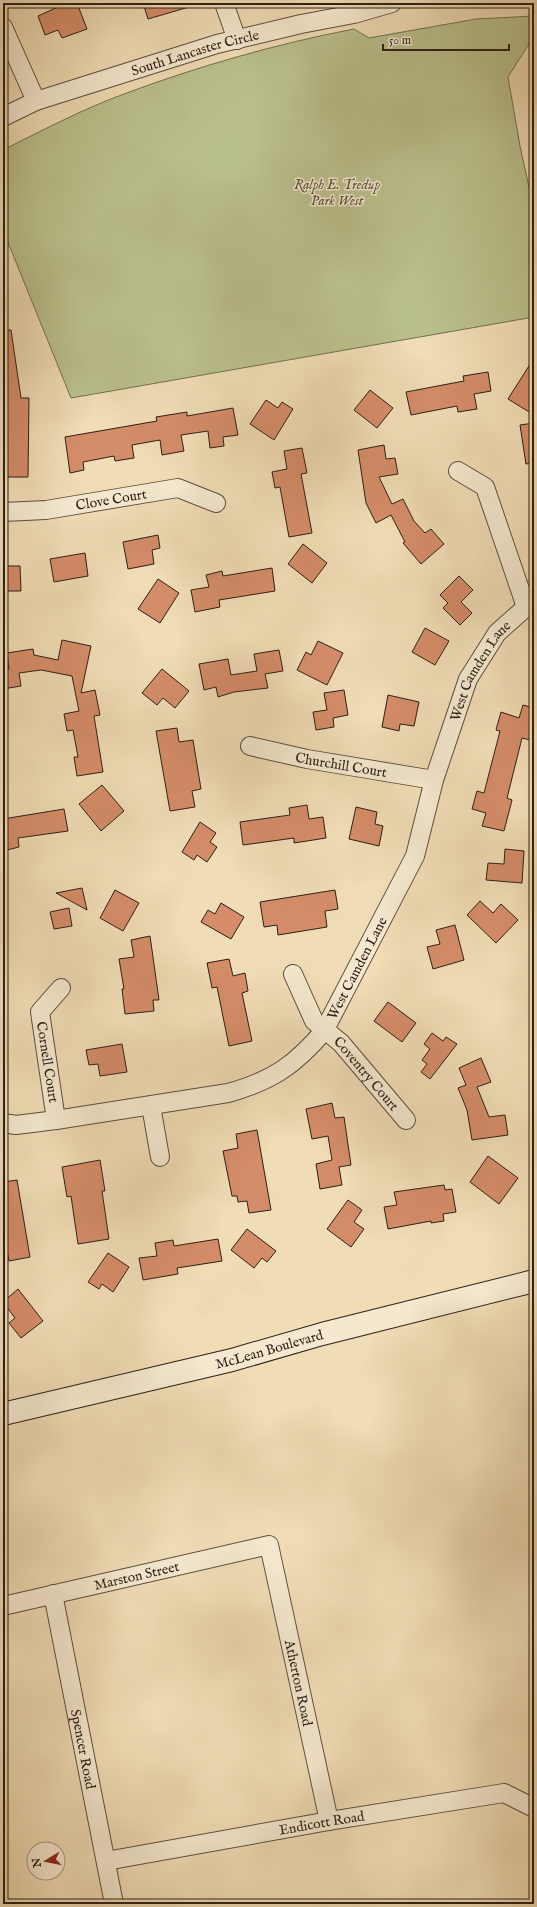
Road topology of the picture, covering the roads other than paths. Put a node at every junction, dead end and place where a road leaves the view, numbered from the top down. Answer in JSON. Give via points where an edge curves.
{"nodes":[{"id":1,"x":224,"y":3,"type":"edge"},
{"id":2,"x":392,"y":3,"type":"edge"},
{"id":3,"x":3,"y":27,"type":"edge"},
{"id":4,"x":236,"y":40,"type":"junction"},
{"id":5,"x":36,"y":101,"type":"junction"},
{"id":6,"x":3,"y":118,"type":"edge"},
{"id":7,"x":458,"y":471,"type":"dead end"},
{"id":8,"x":216,"y":503,"type":"dead end"},
{"id":9,"x":3,"y":512,"type":"edge"},
{"id":10,"x":530,"y":603,"type":"edge"},
{"id":11,"x":250,"y":746,"type":"dead end"},
{"id":12,"x":434,"y":780,"type":"junction"},
{"id":13,"x":294,"y":974,"type":"dead end"},
{"id":14,"x":61,"y":988,"type":"dead end"},
{"id":15,"x":324,"y":1031,"type":"junction"},
{"id":16,"x":152,"y":1106,"type":"junction"},
{"id":17,"x":56,"y":1120,"type":"junction"},
{"id":18,"x":406,"y":1120,"type":"dead end"},
{"id":19,"x":3,"y":1123,"type":"edge"},
{"id":20,"x":160,"y":1157,"type":"dead end"},
{"id":21,"x":534,"y":1281,"type":"edge"},
{"id":22,"x":3,"y":1414,"type":"edge"},
{"id":23,"x":269,"y":1545,"type":"joint"},
{"id":24,"x":53,"y":1594,"type":"junction"},
{"id":25,"x":3,"y":1606,"type":"edge"},
{"id":26,"x":534,"y":1808,"type":"edge"},
{"id":27,"x":329,"y":1821,"type":"junction"},
{"id":28,"x":106,"y":1861,"type":"junction"},
{"id":29,"x":114,"y":1904,"type":"edge"}],
"edges":[{"from":1,"to":4,"type":"street"},
{"from":2,"to":4,"type":"street","name":"South Lancaster Circle"},
{"from":3,"to":5,"type":"street"},
{"from":4,"to":5,"type":"street","name":"South Lancaster Circle"},
{"from":5,"to":6,"type":"street","name":"South Lancaster Circle"},
{"from":7,"to":10,"type":"street","via":[[485,487]]},
{"from":8,"to":9,"type":"street","name":"Clove Court","via":[[178,488],[46,510]]},
{"from":10,"to":12,"type":"street","name":"West Camden Lane","via":[[497,633],[468,679]]},
{"from":11,"to":12,"type":"street","name":"Churchill Court","via":[[307,759]]},
{"from":12,"to":15,"type":"street","name":"West Camden Lane","via":[[415,856]]},
{"from":13,"to":15,"type":"street","name":"Coventry Court","via":[[314,1021]]},
{"from":14,"to":17,"type":"street","name":"Cornell Court","via":[[40,1012]]},
{"from":15,"to":16,"type":"street","name":"West Camden Lane","via":[[306,1052],[280,1072],[254,1086]]},
{"from":15,"to":18,"type":"street","name":"Coventry Court","via":[[341,1044]]},
{"from":16,"to":17,"type":"street","name":"West Camden Lane"},
{"from":16,"to":20,"type":"street"},
{"from":17,"to":19,"type":"street","name":"West Camden Lane","via":[[16,1125]]},
{"from":21,"to":22,"type":"main road","name":"McLean Boulevard","via":[[322,1334],[232,1360]]},
{"from":23,"to":24,"type":"street","name":"Marston Street"},
{"from":23,"to":27,"type":"street","name":"Atherton Road"},
{"from":24,"to":25,"type":"street","name":"Marston Street"},
{"from":24,"to":28,"type":"street","name":"Spencer Road"},
{"from":26,"to":27,"type":"street","name":"Endicott Road","via":[[504,1793]]},
{"from":27,"to":28,"type":"street","name":"Endicott Road"},
{"from":28,"to":29,"type":"street","name":"Spencer Road"}]}
